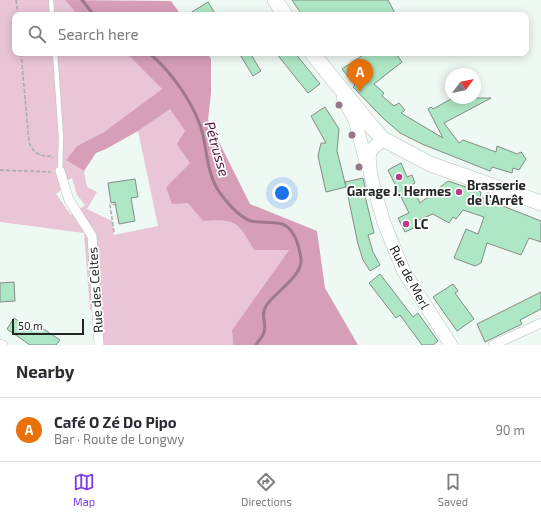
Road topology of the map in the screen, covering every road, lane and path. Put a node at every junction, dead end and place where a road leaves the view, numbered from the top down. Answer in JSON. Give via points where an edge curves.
{"nodes":[{"id":1,"x":16,"y":0,"type":"edge"},
{"id":2,"x":51,"y":0,"type":"edge"},
{"id":3,"x":275,"y":0,"type":"edge"},
{"id":4,"x":18,"y":12,"type":"edge"},
{"id":5,"x":52,"y":12,"type":"edge"},
{"id":6,"x":283,"y":12,"type":"edge"},
{"id":7,"x":21,"y":56,"type":"edge"},
{"id":8,"x":55,"y":56,"type":"edge"},
{"id":9,"x":316,"y":59,"type":"edge"},
{"id":10,"x":384,"y":139,"type":"junction"},
{"id":11,"x":0,"y":170,"type":"edge"},
{"id":12,"x":60,"y":171,"type":"junction"},
{"id":13,"x":371,"y":177,"type":"junction"},
{"id":14,"x":541,"y":203,"type":"edge"},
{"id":15,"x":117,"y":204,"type":"dead end"},
{"id":16,"x":114,"y":232,"type":"dead end"},
{"id":17,"x":541,"y":323,"type":"edge"},
{"id":18,"x":0,"y":344,"type":"edge"},
{"id":19,"x":3,"y":345,"type":"edge"},
{"id":20,"x":99,"y":345,"type":"edge"},
{"id":21,"x":451,"y":345,"type":"edge"},
{"id":22,"x":493,"y":345,"type":"edge"}],
"edges":[{"from":1,"to":4,"type":"path"},
{"from":2,"to":5,"type":"lane"},
{"from":3,"to":6,"type":"main road"},
{"from":7,"to":12,"type":"path","via":[[28,142],[37,154],[44,157],[52,156]]},
{"from":8,"to":12,"type":"lane","via":[[61,138]]},
{"from":9,"to":10,"type":"main road"},
{"from":9,"to":13,"type":"main road","via":[[355,120]]},
{"from":10,"to":13,"type":"main road","name":"Rue de Merl","via":[[371,150]]},
{"from":10,"to":14,"type":"main road","via":[[430,164]]},
{"from":11,"to":12,"type":"path"},
{"from":12,"to":20,"type":"street","name":"Rue des Celtes","via":[[69,200],[92,236]]},
{"from":13,"to":21,"type":"main road","name":"Rue de Merl","via":[[384,223],[404,272]]},
{"from":15,"to":16,"type":"path","via":[[110,205]]},
{"from":17,"to":22,"type":"street"},
{"from":18,"to":19,"type":"street"}]}
